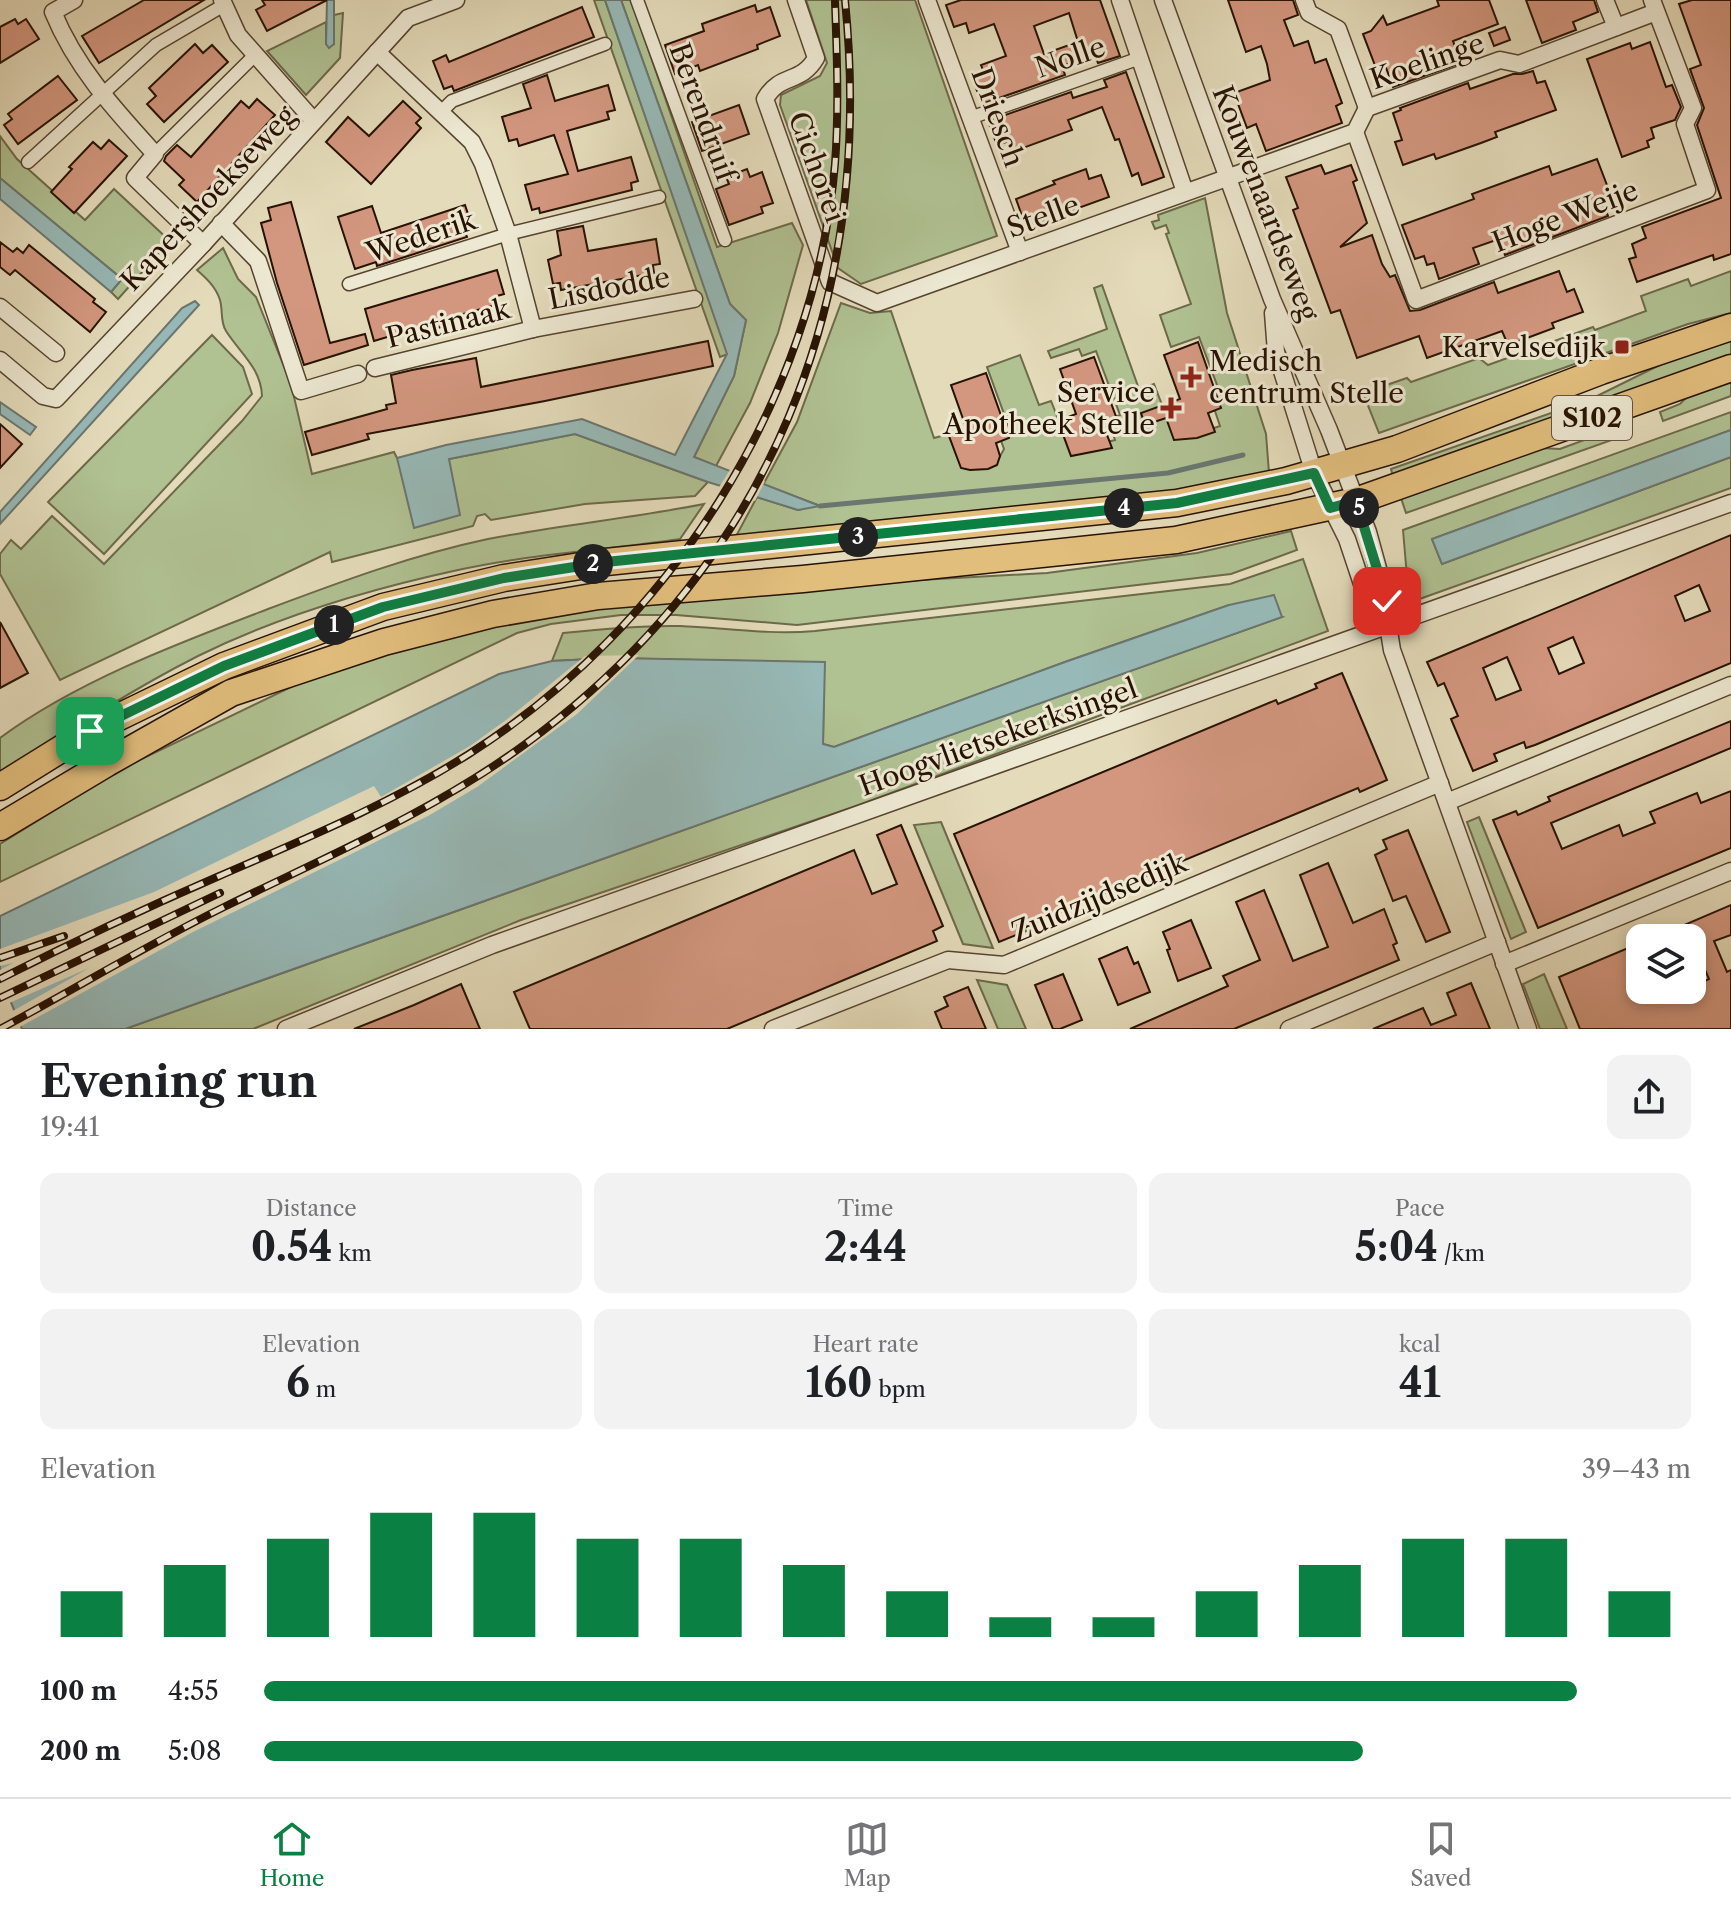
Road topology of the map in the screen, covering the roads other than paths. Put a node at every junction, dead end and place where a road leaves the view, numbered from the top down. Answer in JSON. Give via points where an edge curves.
{"nodes":[{"id":1,"x":74,"y":0,"type":"edge"},
{"id":2,"x":456,"y":0,"type":"edge"},
{"id":3,"x":637,"y":0,"type":"edge"},
{"id":4,"x":796,"y":0,"type":"edge"},
{"id":5,"x":928,"y":0,"type":"edge"},
{"id":6,"x":1120,"y":0,"type":"edge"},
{"id":7,"x":1163,"y":0,"type":"edge"},
{"id":8,"x":1304,"y":0,"type":"edge"},
{"id":9,"x":1605,"y":0,"type":"edge"},
{"id":10,"x":223,"y":2,"type":"edge"},
{"id":11,"x":1654,"y":6,"type":"edge"},
{"id":12,"x":1616,"y":27,"type":"junction"},
{"id":13,"x":605,"y":44,"type":"dead end"},
{"id":14,"x":377,"y":52,"type":"junction"},
{"id":15,"x":255,"y":55,"type":"junction"},
{"id":16,"x":1140,"y":58,"type":"junction"},
{"id":17,"x":101,"y":95,"type":"junction"},
{"id":18,"x":1367,"y":108,"type":"junction"},
{"id":19,"x":441,"y":112,"type":"junction"},
{"id":20,"x":970,"y":118,"type":"junction"},
{"id":21,"x":314,"y":121,"type":"junction"},
{"id":22,"x":1355,"y":132,"type":"junction"},
{"id":23,"x":155,"y":154,"type":"junction"},
{"id":24,"x":28,"y":162,"type":"dead end"},
{"id":25,"x":1227,"y":177,"type":"junction"},
{"id":26,"x":1185,"y":192,"type":"junction"},
{"id":27,"x":659,"y":197,"type":"dead end"},
{"id":28,"x":221,"y":223,"type":"junction"},
{"id":29,"x":508,"y":234,"type":"junction"},
{"id":30,"x":725,"y":240,"type":"dead end"},
{"id":31,"x":203,"y":244,"type":"junction"},
{"id":32,"x":1020,"y":252,"type":"junction"},
{"id":33,"x":349,"y":284,"type":"dead end"},
{"id":34,"x":694,"y":299,"type":"dead end"},
{"id":35,"x":1272,"y":299,"type":"junction"},
{"id":36,"x":877,"y":303,"type":"joint"},
{"id":37,"x":0,"y":307,"type":"edge"},
{"id":38,"x":1731,"y":327,"type":"edge"},
{"id":39,"x":533,"y":329,"type":"junction"},
{"id":40,"x":56,"y":353,"type":"dead end"},
{"id":41,"x":0,"y":360,"type":"edge"},
{"id":42,"x":375,"y":368,"type":"dead end"},
{"id":43,"x":1731,"y":368,"type":"edge"},
{"id":44,"x":358,"y":374,"type":"dead end"},
{"id":45,"x":1344,"y":465,"type":"junction"},
{"id":46,"x":1314,"y":473,"type":"junction"},
{"id":47,"x":1356,"y":501,"type":"junction"},
{"id":48,"x":1731,"y":503,"type":"edge"},
{"id":49,"x":1330,"y":508,"type":"junction"},
{"id":50,"x":1388,"y":625,"type":"junction"},
{"id":51,"x":1731,"y":685,"type":"edge"},
{"id":52,"x":1440,"y":783,"type":"junction"},
{"id":53,"x":0,"y":787,"type":"edge"},
{"id":54,"x":1447,"y":802,"type":"junction"},
{"id":55,"x":0,"y":827,"type":"edge"},
{"id":56,"x":1731,"y":871,"type":"edge"},
{"id":57,"x":1497,"y":942,"type":"junction"},
{"id":58,"x":1504,"y":964,"type":"junction"},
{"id":59,"x":286,"y":1029,"type":"edge"},
{"id":60,"x":773,"y":1029,"type":"edge"},
{"id":61,"x":1289,"y":1029,"type":"edge"},
{"id":62,"x":1528,"y":1029,"type":"edge"}],
"edges":[{"from":1,"to":17,"type":"street","via":[[53,12],[66,44]]},
{"from":2,"to":14,"type":"street","name":"Kapershoekseweg","via":[[408,18]]},
{"from":3,"to":30,"type":"street","name":"Berendruif"},
{"from":4,"to":36,"type":"street","name":"Cichorei","via":[[816,58],[808,71],[773,86],[765,99],[830,282]]},
{"from":5,"to":20,"type":"street","name":"Driesch"},
{"from":6,"to":16,"type":"street"},
{"from":7,"to":25,"type":"street","name":"Kouwenaardseweg"},
{"from":8,"to":18,"type":"street","via":[[1309,13],[1338,29]]},
{"from":9,"to":12,"type":"street"},
{"from":10,"to":15,"type":"street","via":[[238,35]]},
{"from":10,"to":17,"type":"street","via":[[156,45]]},
{"from":11,"to":12,"type":"street","name":"Koelinge"},
{"from":11,"to":22,"type":"street","name":"Hoge Weije","via":[[1693,108],[1685,124],[1707,190],[1416,300]]},
{"from":12,"to":18,"type":"street","name":"Koelinge","via":[[1519,64],[1500,60]]},
{"from":13,"to":19,"type":"street","via":[[452,101]]},
{"from":14,"to":19,"type":"street"},
{"from":14,"to":21,"type":"street","name":"Kapershoekseweg"},
{"from":15,"to":21,"type":"street"},
{"from":15,"to":23,"type":"street"},
{"from":16,"to":20,"type":"street","name":"Nolle"},
{"from":16,"to":26,"type":"street"},
{"from":17,"to":23,"type":"street"},
{"from":17,"to":24,"type":"street"},
{"from":18,"to":22,"type":"street","name":"Koelinge"},
{"from":19,"to":29,"type":"street","via":[[472,142]]},
{"from":20,"to":32,"type":"street","name":"Driesch"},
{"from":21,"to":28,"type":"street","name":"Kapershoekseweg"},
{"from":22,"to":25,"type":"street","name":"Koelinge"},
{"from":23,"to":31,"type":"street","via":[[135,178]]},
{"from":25,"to":26,"type":"street","name":"Stelle"},
{"from":25,"to":35,"type":"street","name":"Kouwenaardseweg"},
{"from":26,"to":32,"type":"street","name":"Stelle"},
{"from":27,"to":29,"type":"street","name":"Wederik"},
{"from":28,"to":31,"type":"street","name":"Kapershoekseweg"},
{"from":28,"to":44,"type":"street","via":[[258,261],[301,391]]},
{"from":29,"to":33,"type":"street","name":"Wederik"},
{"from":29,"to":39,"type":"street"},
{"from":31,"to":41,"type":"street","name":"Kapershoekseweg","via":[[56,399],[43,396]]},
{"from":32,"to":36,"type":"street","name":"Stelle"},
{"from":34,"to":39,"type":"street","name":"Lisdodde"},
{"from":35,"to":45,"type":"street","name":"Kouwenaardseweg"},
{"from":35,"to":46,"type":"street","via":[[1276,352]]},
{"from":37,"to":40,"type":"street"},
{"from":38,"to":45,"type":"main road","number":"S102"},
{"from":39,"to":42,"type":"street","name":"Pastinaak"},
{"from":43,"to":47,"type":"main road","number":"S102"},
{"from":45,"to":46,"type":"main road","number":"S102"},
{"from":45,"to":47,"type":"street","name":"Kouwenaardseweg"},
{"from":46,"to":49,"type":"street"},
{"from":46,"to":53,"type":"main road","number":"S102","via":[[1177,503],[606,562],[504,578],[383,607],[224,666],[90,731]]},
{"from":47,"to":49,"type":"main road","number":"S102"},
{"from":47,"to":50,"type":"street","via":[[1387,601]]},
{"from":48,"to":50,"type":"street","name":"Hoogvlietsekerksingel"},
{"from":49,"to":50,"type":"street","via":[[1347,539],[1369,605]]},
{"from":49,"to":55,"type":"main road","number":"S102","via":[[1176,540],[598,596],[493,614],[384,642],[231,693]]},
{"from":50,"to":52,"type":"street","via":[[1392,650]]},
{"from":50,"to":59,"type":"street","name":"Hoogvlietsekerksingel","via":[[492,945]]},
{"from":51,"to":54,"type":"street"},
{"from":52,"to":54,"type":"street"},
{"from":52,"to":60,"type":"street","name":"Zuidzijdsedijk","via":[[1004,965],[948,960]]},
{"from":54,"to":57,"type":"street"},
{"from":56,"to":58,"type":"street"},
{"from":57,"to":58,"type":"street"},
{"from":57,"to":61,"type":"street"},
{"from":58,"to":62,"type":"street"}]}
